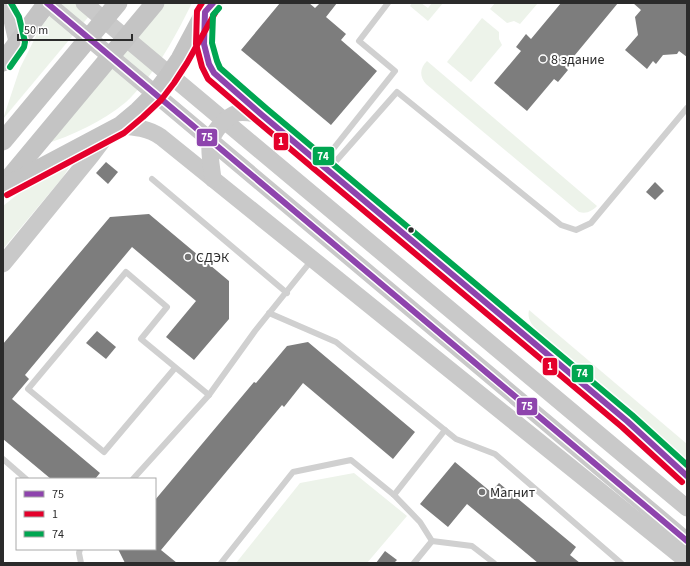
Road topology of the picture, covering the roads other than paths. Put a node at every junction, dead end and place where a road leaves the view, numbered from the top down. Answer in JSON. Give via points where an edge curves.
{"nodes":[{"id":1,"x":47,"y":3,"type":"edge"},
{"id":2,"x":84,"y":3,"type":"edge"},
{"id":3,"x":118,"y":3,"type":"edge"},
{"id":4,"x":156,"y":3,"type":"edge"},
{"id":5,"x":388,"y":3,"type":"edge"},
{"id":6,"x":3,"y":6,"type":"edge"},
{"id":7,"x":209,"y":8,"type":"edge"},
{"id":8,"x":17,"y":42,"type":"junction"},
{"id":9,"x":4,"y":64,"type":"edge"},
{"id":10,"x":687,"y":108,"type":"edge"},
{"id":11,"x":262,"y":115,"type":"junction"},
{"id":12,"x":114,"y":129,"type":"junction"},
{"id":13,"x":3,"y":141,"type":"edge"},
{"id":14,"x":324,"y":167,"type":"junction"},
{"id":15,"x":152,"y":179,"type":"dead end"},
{"id":16,"x":213,"y":179,"type":"junction"},
{"id":17,"x":3,"y":185,"type":"edge"},
{"id":18,"x":3,"y":188,"type":"edge"},
{"id":19,"x":312,"y":259,"type":"junction"},
{"id":20,"x":3,"y":264,"type":"edge"},
{"id":21,"x":287,"y":293,"type":"junction"},
{"id":22,"x":269,"y":313,"type":"junction"},
{"id":23,"x":175,"y":368,"type":"junction"},
{"id":24,"x":209,"y":395,"type":"junction"},
{"id":25,"x":445,"y":430,"type":"junction"},
{"id":26,"x":3,"y":459,"type":"edge"},
{"id":27,"x":687,"y":476,"type":"edge"},
{"id":28,"x":25,"y":478,"type":"edge"},
{"id":29,"x":134,"y":478,"type":"edge"},
{"id":30,"x":394,"y":495,"type":"junction"},
{"id":31,"x":687,"y":508,"type":"edge"},
{"id":32,"x":432,"y":541,"type":"junction"},
{"id":33,"x":687,"y":541,"type":"edge"},
{"id":34,"x":80,"y":550,"type":"edge"},
{"id":35,"x":684,"y":561,"type":"edge"},
{"id":36,"x":81,"y":563,"type":"edge"},
{"id":37,"x":221,"y":563,"type":"edge"},
{"id":38,"x":414,"y":563,"type":"edge"},
{"id":39,"x":494,"y":563,"type":"edge"},
{"id":40,"x":621,"y":563,"type":"edge"}],
"edges":[{"from":1,"to":8,"type":"main road"},
{"from":1,"to":33,"type":"main road"},
{"from":2,"to":31,"type":"main road"},
{"from":3,"to":13,"type":"main road"},
{"from":4,"to":17,"type":"main road"},
{"from":5,"to":14,"type":"lane","via":[[359,41],[395,71]]},
{"from":6,"to":8,"type":"main road","via":[[12,20]]},
{"from":7,"to":11,"type":"main road","via":[[204,44],[209,64],[214,73]]},
{"from":7,"to":12,"type":"main road","via":[[167,78],[138,111]]},
{"from":8,"to":9,"type":"main road"},
{"from":10,"to":14,"type":"lane","via":[[591,223],[576,230],[561,225],[397,92]]},
{"from":11,"to":14,"type":"main road"},
{"from":11,"to":16,"type":"main road","via":[[237,113],[227,118],[213,135],[210,146]]},
{"from":12,"to":16,"type":"main road","via":[[144,128],[153,131]]},
{"from":12,"to":18,"type":"main road"},
{"from":12,"to":20,"type":"main road"},
{"from":14,"to":27,"type":"main road","via":[[627,421]]},
{"from":15,"to":21,"type":"lane"},
{"from":16,"to":19,"type":"main road"},
{"from":19,"to":21,"type":"lane"},
{"from":19,"to":35,"type":"main road"},
{"from":21,"to":22,"type":"lane"},
{"from":22,"to":24,"type":"lane"},
{"from":22,"to":25,"type":"lane","via":[[336,342]]},
{"from":23,"to":23,"type":"lane","via":[[141,339],[167,307],[126,272],[28,389],[104,452]]},
{"from":23,"to":24,"type":"lane"},
{"from":24,"to":29,"type":"lane"},
{"from":25,"to":30,"type":"lane"},
{"from":25,"to":40,"type":"lane","via":[[456,439],[495,454]]},
{"from":26,"to":28,"type":"lane"},
{"from":30,"to":32,"type":"lane","via":[[420,522]]},
{"from":30,"to":37,"type":"lane","via":[[351,460],[293,472]]},
{"from":32,"to":38,"type":"lane"},
{"from":32,"to":39,"type":"lane","via":[[472,546]]},
{"from":34,"to":36,"type":"lane"}]}
